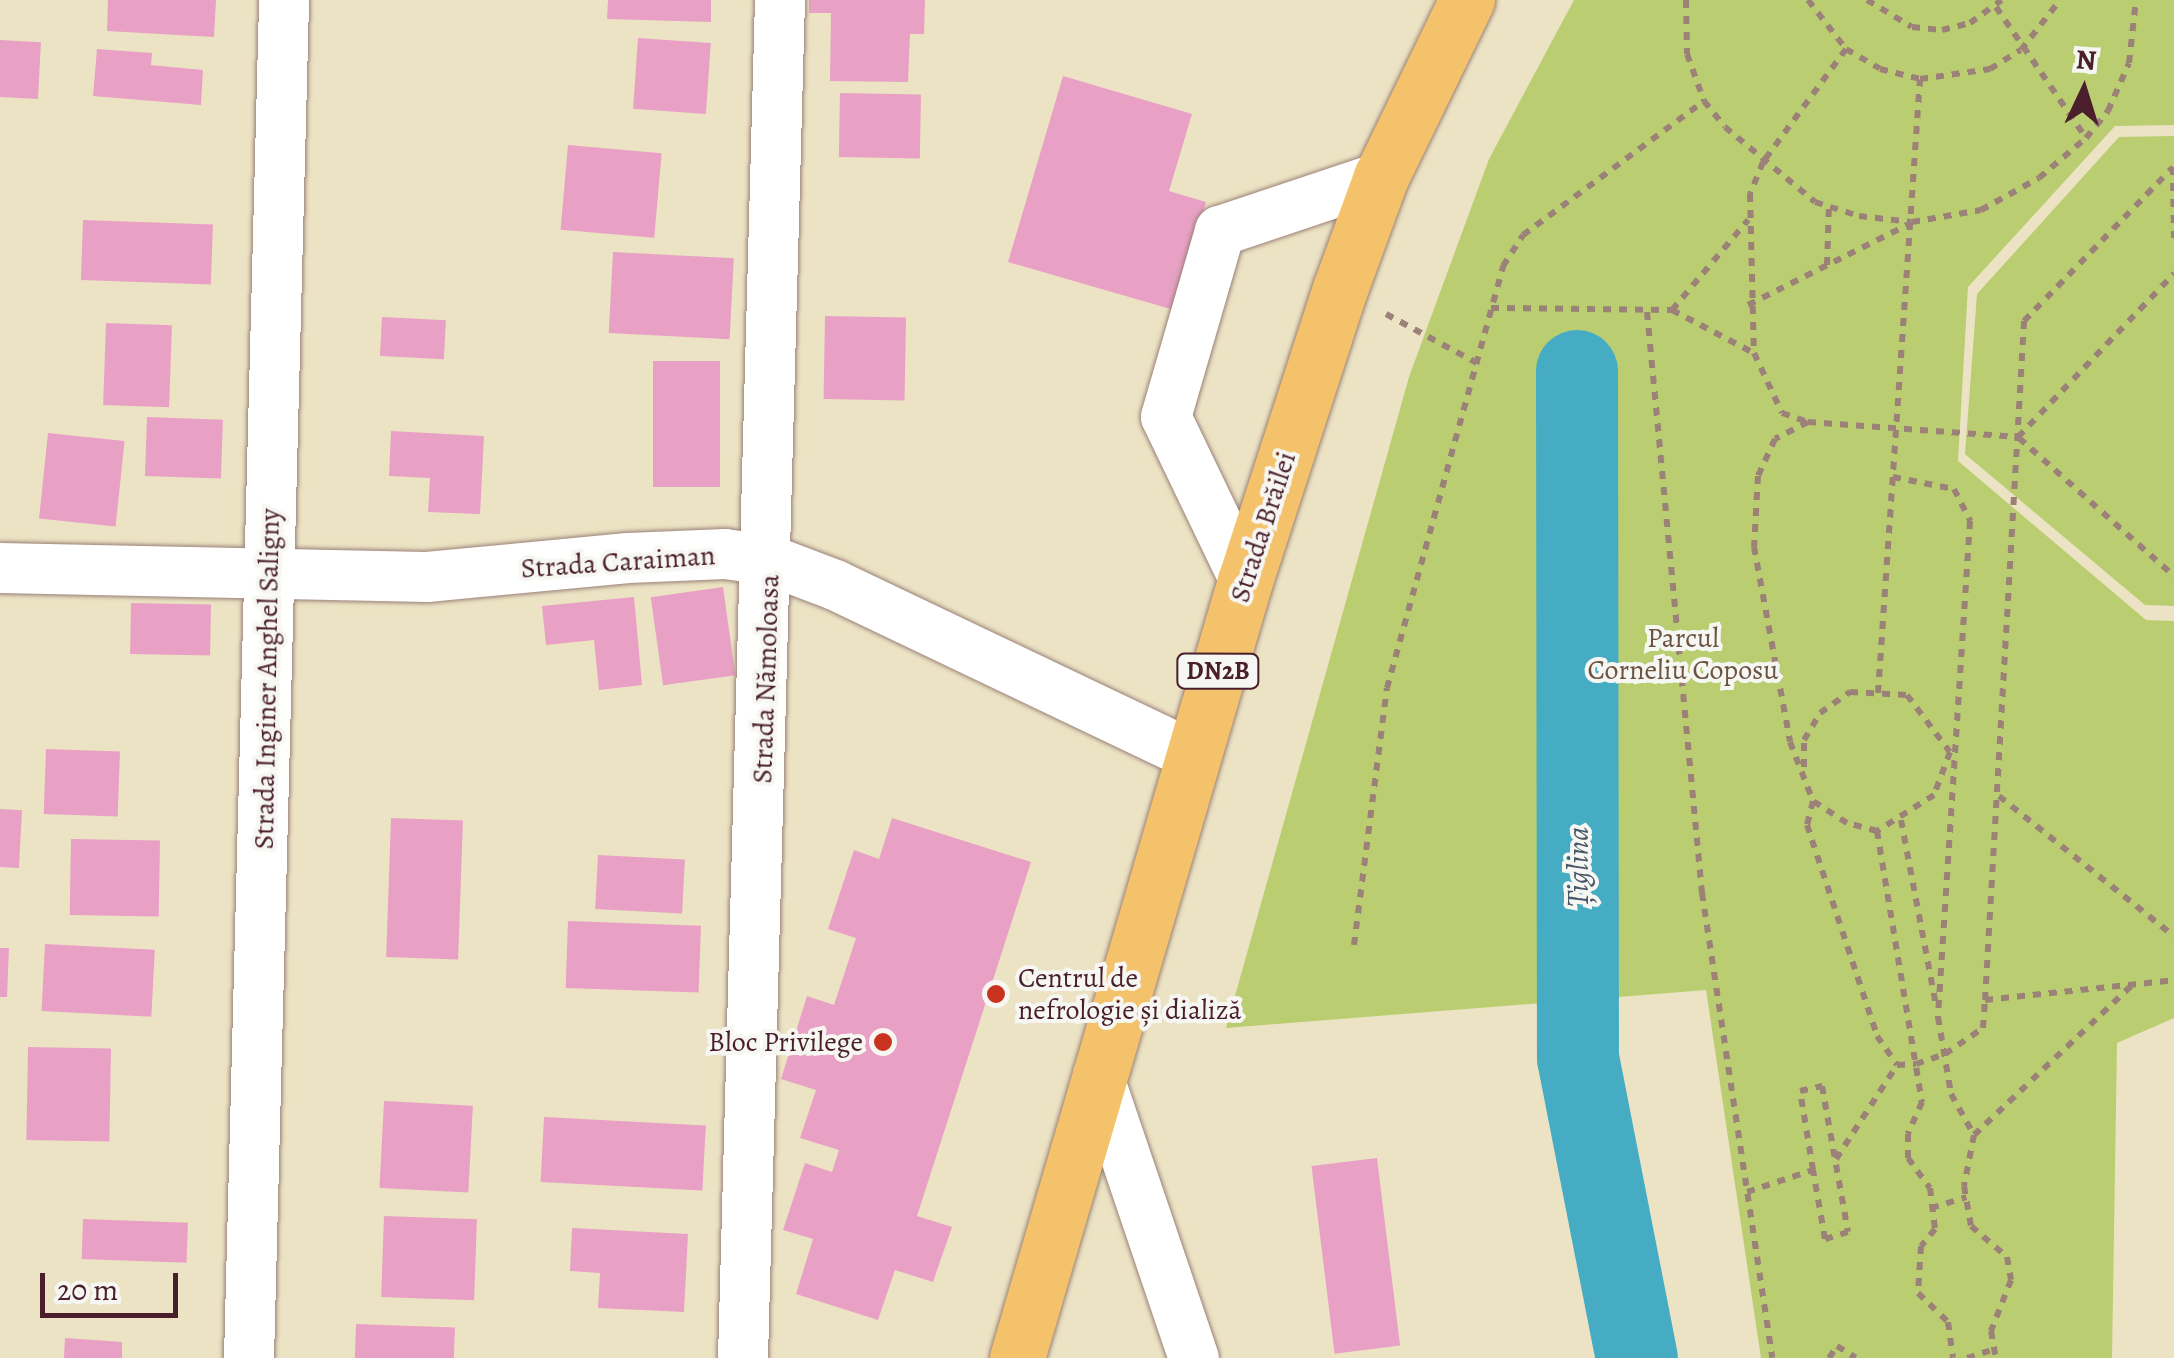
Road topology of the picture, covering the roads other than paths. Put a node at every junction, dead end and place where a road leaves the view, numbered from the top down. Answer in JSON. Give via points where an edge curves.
{"nodes":[{"id":1,"x":284,"y":0,"type":"edge"},
{"id":2,"x":780,"y":0,"type":"edge"},
{"id":3,"x":1467,"y":0,"type":"edge"},
{"id":4,"x":1381,"y":176,"type":"junction"},
{"id":5,"x":770,"y":560,"type":"junction"},
{"id":6,"x":0,"y":568,"type":"edge"},
{"id":7,"x":270,"y":579,"type":"junction"},
{"id":8,"x":1245,"y":581,"type":"junction"},
{"id":9,"x":1193,"y":756,"type":"junction"},
{"id":10,"x":1098,"y":1075,"type":"junction"},
{"id":11,"x":249,"y":1358,"type":"edge"},
{"id":12,"x":743,"y":1358,"type":"edge"},
{"id":13,"x":1017,"y":1358,"type":"edge"},
{"id":14,"x":1194,"y":1358,"type":"edge"}],
"edges":[{"from":1,"to":7,"type":"street","name":"Strada Inginer Anghel Saligny"},
{"from":2,"to":5,"type":"street","name":"Strada Nămoloasa"},
{"from":3,"to":4,"type":"main road","name":"Strada Brăilei","number":"DN2B"},
{"from":4,"to":8,"type":"main road","name":"Strada Brăilei","number":"DN2B"},
{"from":4,"to":8,"type":"street","via":[[1220,231],[1166,417]]},
{"from":5,"to":7,"type":"street","name":"Strada Caraiman","via":[[725,554],[427,578]]},
{"from":5,"to":9,"type":"street","name":"Strada Caraiman"},
{"from":5,"to":12,"type":"street","name":"Strada Nămoloasa"},
{"from":6,"to":7,"type":"street","name":"Strada Caraiman"},
{"from":7,"to":11,"type":"street","name":"Strada Inginer Anghel Saligny"},
{"from":8,"to":9,"type":"main road","name":"Strada Brăilei","number":"DN2B"},
{"from":9,"to":10,"type":"main road","name":"Strada Brăilei","number":"DN2B"},
{"from":10,"to":13,"type":"main road","name":"Strada Brăilei","number":"DN2B"},
{"from":10,"to":14,"type":"street"}]}
